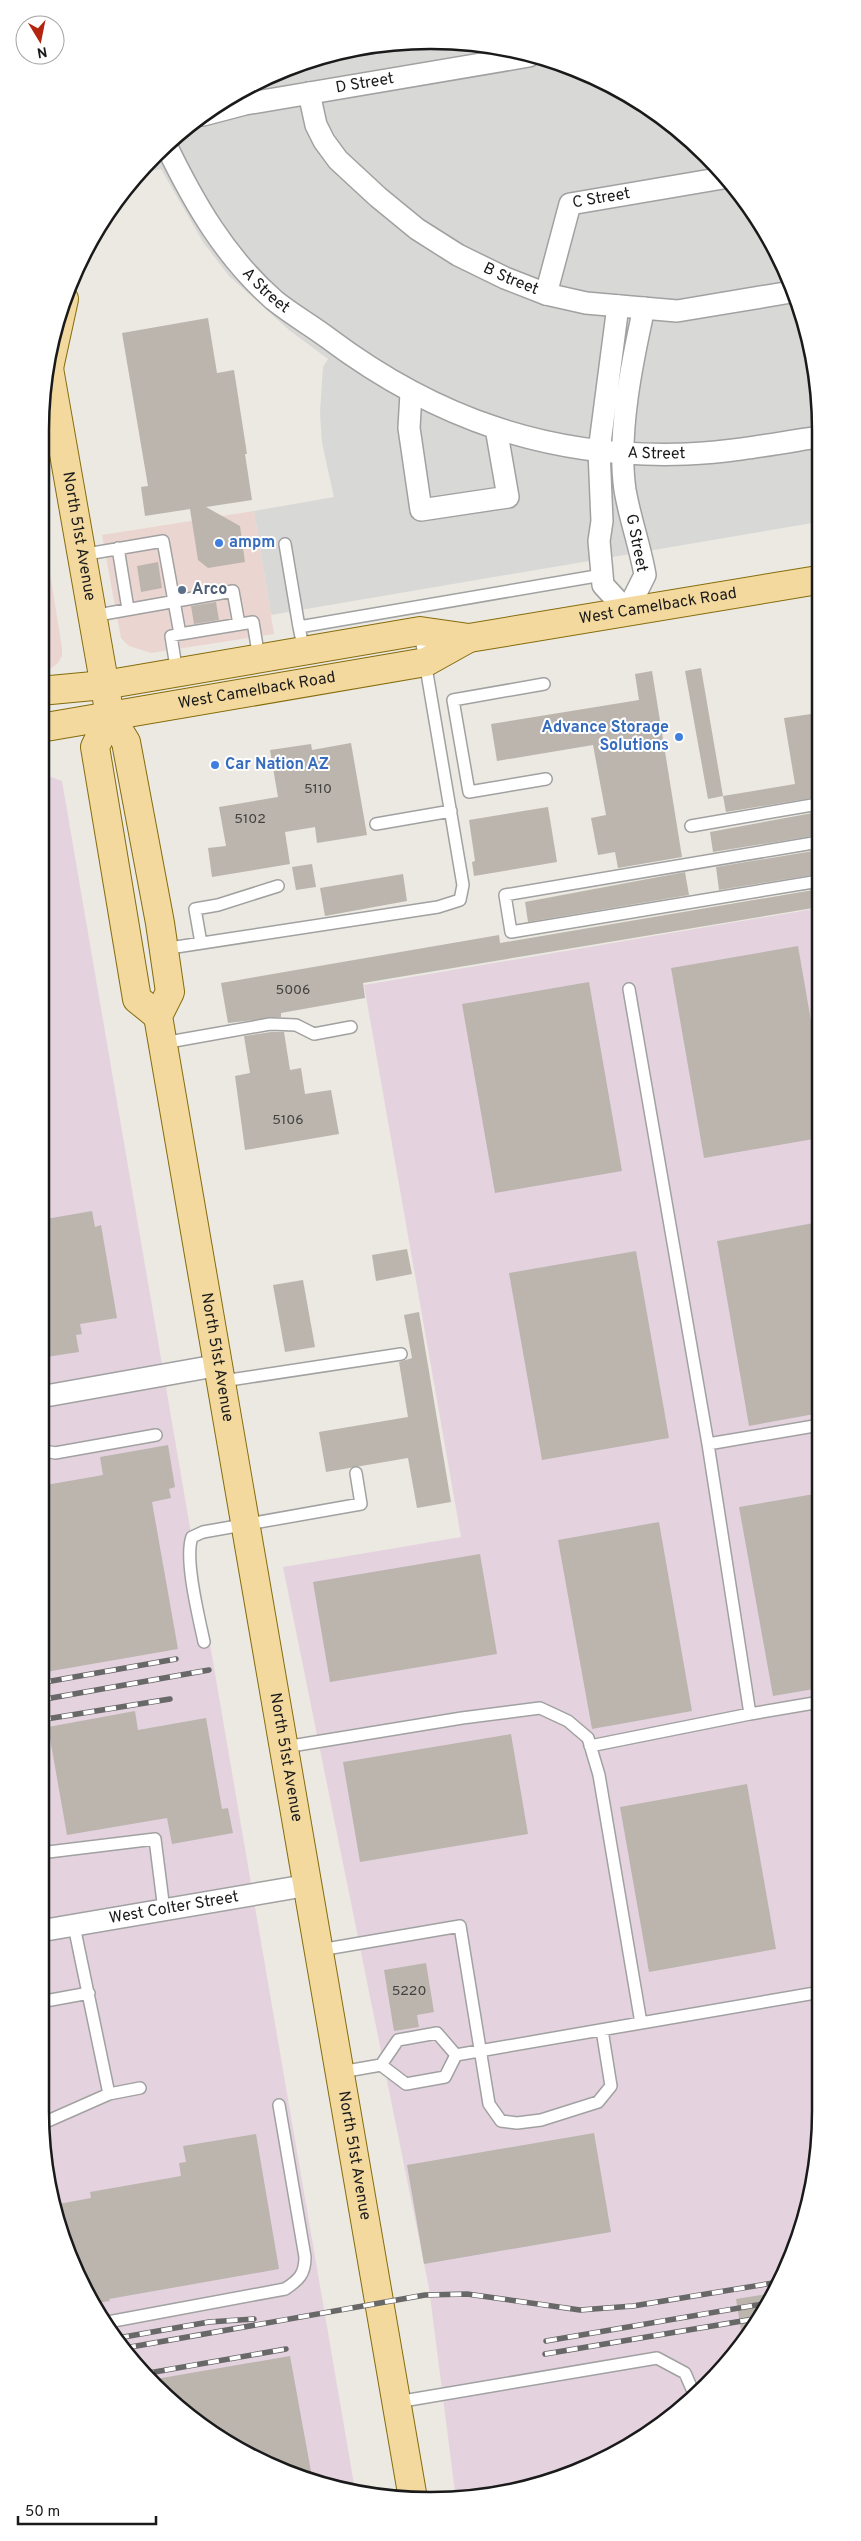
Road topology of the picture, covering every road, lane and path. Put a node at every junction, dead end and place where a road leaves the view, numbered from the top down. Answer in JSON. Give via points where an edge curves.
{"nodes":[{"id":1,"x":515,"y":58,"type":"edge"},
{"id":2,"x":309,"y":93,"type":"junction"},
{"id":3,"x":224,"y":110,"type":"edge"},
{"id":4,"x":170,"y":152,"type":"edge"},
{"id":5,"x":718,"y":179,"type":"edge"},
{"id":6,"x":786,"y":293,"type":"edge"},
{"id":7,"x":546,"y":294,"type":"junction"},
{"id":8,"x":618,"y":306,"type":"junction"},
{"id":9,"x":644,"y":308,"type":"junction"},
{"id":10,"x":52,"y":385,"type":"edge"},
{"id":11,"x":411,"y":393,"type":"junction"},
{"id":12,"x":496,"y":428,"type":"junction"},
{"id":13,"x":812,"y":438,"type":"edge"},
{"id":14,"x":599,"y":451,"type":"junction"},
{"id":15,"x":624,"y":452,"type":"junction"},
{"id":16,"x":285,"y":544,"type":"dead end"},
{"id":17,"x":118,"y":548,"type":"junction"},
{"id":18,"x":81,"y":555,"type":"junction"},
{"id":19,"x":602,"y":575,"type":"junction"},
{"id":20,"x":812,"y":581,"type":"edge"},
{"id":21,"x":174,"y":600,"type":"junction"},
{"id":22,"x":128,"y":609,"type":"junction"},
{"id":23,"x":627,"y":611,"type":"junction"},
{"id":24,"x":92,"y":616,"type":"junction"},
{"id":25,"x":239,"y":624,"type":"junction"},
{"id":26,"x":420,"y":631,"type":"junction"},
{"id":27,"x":180,"y":634,"type":"junction"},
{"id":28,"x":468,"y":638,"type":"junction"},
{"id":29,"x":302,"y":639,"type":"junction"},
{"id":30,"x":259,"y":658,"type":"junction"},
{"id":31,"x":426,"y":662,"type":"junction"},
{"id":32,"x":176,"y":673,"type":"junction"},
{"id":33,"x":544,"y":684,"type":"dead end"},
{"id":34,"x":104,"y":685,"type":"junction"},
{"id":35,"x":49,"y":689,"type":"edge"},
{"id":36,"x":110,"y":716,"type":"junction"},
{"id":37,"x":49,"y":726,"type":"edge"},
{"id":38,"x":546,"y":780,"type":"dead end"},
{"id":39,"x":812,"y":805,"type":"edge"},
{"id":40,"x":450,"y":812,"type":"junction"},
{"id":41,"x":376,"y":824,"type":"dead end"},
{"id":42,"x":690,"y":826,"type":"dead end"},
{"id":43,"x":812,"y":843,"type":"edge"},
{"id":44,"x":812,"y":881,"type":"edge"},
{"id":45,"x":278,"y":886,"type":"dead end"},
{"id":46,"x":201,"y":943,"type":"junction"},
{"id":47,"x":163,"y":949,"type":"junction"},
{"id":48,"x":630,"y":989,"type":"dead end"},
{"id":49,"x":158,"y":1016,"type":"junction"},
{"id":50,"x":351,"y":1027,"type":"dead end"},
{"id":51,"x":163,"y":1043,"type":"junction"},
{"id":52,"x":401,"y":1354,"type":"dead end"},
{"id":53,"x":221,"y":1373,"type":"junction"},
{"id":54,"x":49,"y":1396,"type":"edge"},
{"id":55,"x":812,"y":1427,"type":"edge"},
{"id":56,"x":156,"y":1435,"type":"dead end"},
{"id":57,"x":708,"y":1444,"type":"junction"},
{"id":58,"x":49,"y":1452,"type":"edge"},
{"id":59,"x":356,"y":1472,"type":"dead end"},
{"id":60,"x":247,"y":1524,"type":"junction"},
{"id":61,"x":204,"y":1642,"type":"dead end"},
{"id":62,"x":812,"y":1703,"type":"edge"},
{"id":63,"x":750,"y":1714,"type":"junction"},
{"id":64,"x":590,"y":1746,"type":"junction"},
{"id":65,"x":285,"y":1747,"type":"junction"},
{"id":66,"x":49,"y":1852,"type":"edge"},
{"id":67,"x":309,"y":1885,"type":"junction"},
{"id":68,"x":164,"y":1910,"type":"junction"},
{"id":69,"x":74,"y":1926,"type":"junction"},
{"id":70,"x":49,"y":1930,"type":"edge"},
{"id":71,"x":320,"y":1950,"type":"junction"},
{"id":72,"x":89,"y":1993,"type":"junction"},
{"id":73,"x":812,"y":1994,"type":"edge"},
{"id":74,"x":49,"y":2000,"type":"edge"},
{"id":75,"x":641,"y":2023,"type":"junction"},
{"id":76,"x":602,"y":2030,"type":"junction"},
{"id":77,"x":482,"y":2051,"type":"junction"},
{"id":78,"x":456,"y":2055,"type":"junction"},
{"id":79,"x":381,"y":2065,"type":"junction"},
{"id":80,"x":341,"y":2072,"type":"junction"},
{"id":81,"x":140,"y":2088,"type":"dead end"},
{"id":82,"x":109,"y":2094,"type":"junction"},
{"id":83,"x":279,"y":2105,"type":"dead end"},
{"id":84,"x":49,"y":2120,"type":"edge"},
{"id":85,"x":112,"y":2321,"type":"edge"},
{"id":86,"x":692,"y":2388,"type":"edge"},
{"id":87,"x":397,"y":2402,"type":"junction"},
{"id":88,"x":413,"y":2491,"type":"edge"}],
"edges":[{"from":1,"to":2,"type":"street","name":"D Street"},
{"from":2,"to":3,"type":"street","name":"D Street"},
{"from":2,"to":7,"type":"street","name":"B Street","via":[[316,125],[324,141],[338,160],[378,197],[458,255]]},
{"from":4,"to":11,"type":"street","name":"A Street","via":[[208,224],[247,274],[275,301],[368,368]]},
{"from":5,"to":7,"type":"street","name":"C Street","via":[[570,204]]},
{"from":6,"to":9,"type":"street","name":"B Street","via":[[677,310]]},
{"from":7,"to":8,"type":"street","name":"B Street"},
{"from":8,"to":9,"type":"street","name":"B Street"},
{"from":8,"to":14,"type":"street","name":"G Street"},
{"from":9,"to":15,"type":"street","name":"G Street","via":[[632,365]]},
{"from":10,"to":18,"type":"main road","name":"North 51st Avenue"},
{"from":11,"to":12,"type":"street","name":"A Street"},
{"from":11,"to":12,"type":"street","via":[[409,428],[421,510],[508,497]]},
{"from":12,"to":14,"type":"street","name":"A Street","via":[[560,445]]},
{"from":13,"to":15,"type":"street","name":"A Street","via":[[685,454]]},
{"from":14,"to":15,"type":"street","name":"A Street"},
{"from":14,"to":19,"type":"street","name":"G Street"},
{"from":15,"to":23,"type":"street","name":"G Street","via":[[625,488],[645,575]]},
{"from":16,"to":29,"type":"lane"},
{"from":17,"to":18,"type":"lane"},
{"from":17,"to":21,"type":"lane","via":[[162,541]]},
{"from":17,"to":22,"type":"lane"},
{"from":18,"to":24,"type":"main road","name":"North 51st Avenue"},
{"from":19,"to":23,"type":"street","name":"G Street","via":[[603,585]]},
{"from":19,"to":29,"type":"lane"},
{"from":20,"to":23,"type":"main road","name":"West Camelback Road"},
{"from":21,"to":22,"type":"lane"},
{"from":21,"to":25,"type":"lane","via":[[233,591]]},
{"from":21,"to":27,"type":"lane"},
{"from":22,"to":24,"type":"lane"},
{"from":23,"to":28,"type":"main road","name":"West Camelback Road"},
{"from":24,"to":34,"type":"main road","name":"North 51st Avenue"},
{"from":25,"to":27,"type":"lane"},
{"from":25,"to":30,"type":"lane","via":[[253,622]]},
{"from":26,"to":28,"type":"main road","name":"West Camelback Road"},
{"from":26,"to":29,"type":"main road","name":"West Camelback Road"},
{"from":26,"to":31,"type":"lane"},
{"from":27,"to":32,"type":"lane","via":[[171,636]]},
{"from":28,"to":31,"type":"main road","name":"West Camelback Road"},
{"from":29,"to":30,"type":"main road","name":"West Camelback Road"},
{"from":30,"to":32,"type":"main road","name":"West Camelback Road"},
{"from":31,"to":36,"type":"main road","name":"West Camelback Road"},
{"from":31,"to":40,"type":"lane"},
{"from":32,"to":34,"type":"main road","name":"West Camelback Road"},
{"from":33,"to":38,"type":"lane","via":[[453,700],[469,792]]},
{"from":34,"to":35,"type":"main road","name":"West Camelback Road"},
{"from":34,"to":36,"type":"main road","name":"North 51st Avenue"},
{"from":36,"to":37,"type":"main road","name":"West Camelback Road"},
{"from":36,"to":47,"type":"main road","name":"North 51st Avenue","via":[[126,742]]},
{"from":36,"to":49,"type":"main road","via":[[95,747],[137,999]]},
{"from":39,"to":42,"type":"lane"},
{"from":40,"to":41,"type":"lane"},
{"from":40,"to":46,"type":"lane","via":[[462,886],[460,900],[452,905]]},
{"from":43,"to":44,"type":"lane","via":[[504,895],[511,932]]},
{"from":45,"to":46,"type":"lane","via":[[195,910]]},
{"from":46,"to":47,"type":"lane"},
{"from":47,"to":49,"type":"main road","name":"North 51st Avenue","via":[[170,992]]},
{"from":48,"to":57,"type":"lane"},
{"from":49,"to":51,"type":"main road","name":"North 51st Avenue"},
{"from":50,"to":51,"type":"lane","via":[[314,1034],[296,1025],[270,1024]]},
{"from":51,"to":53,"type":"main road","name":"North 51st Avenue"},
{"from":52,"to":53,"type":"lane"},
{"from":53,"to":54,"type":"street"},
{"from":53,"to":60,"type":"main road","name":"North 51st Avenue"},
{"from":55,"to":57,"type":"lane"},
{"from":56,"to":58,"type":"lane"},
{"from":57,"to":63,"type":"lane"},
{"from":59,"to":60,"type":"lane","via":[[361,1504]]},
{"from":60,"to":61,"type":"lane","via":[[202,1532],[192,1538],[191,1564]]},
{"from":60,"to":65,"type":"main road","name":"North 51st Avenue"},
{"from":62,"to":63,"type":"lane"},
{"from":63,"to":64,"type":"lane"},
{"from":64,"to":65,"type":"lane","via":[[588,1738],[568,1721],[540,1708]]},
{"from":64,"to":75,"type":"lane","via":[[599,1775]]},
{"from":65,"to":67,"type":"main road","name":"North 51st Avenue"},
{"from":66,"to":68,"type":"lane","via":[[155,1839]]},
{"from":67,"to":68,"type":"street","name":"West Colter Street"},
{"from":67,"to":71,"type":"main road","name":"North 51st Avenue"},
{"from":68,"to":69,"type":"street","name":"West Colter Street"},
{"from":69,"to":70,"type":"street","name":"West Colter Street"},
{"from":69,"to":72,"type":"lane"},
{"from":71,"to":77,"type":"lane","via":[[460,1926]]},
{"from":71,"to":80,"type":"main road","name":"North 51st Avenue"},
{"from":72,"to":74,"type":"lane"},
{"from":72,"to":82,"type":"lane"},
{"from":73,"to":75,"type":"lane"},
{"from":75,"to":76,"type":"lane"},
{"from":76,"to":77,"type":"lane"},
{"from":76,"to":77,"type":"lane","via":[[611,2086],[598,2102],[541,2120],[501,2121],[489,2104]]},
{"from":77,"to":78,"type":"lane"},
{"from":78,"to":79,"type":"lane","via":[[445,2078],[406,2084]]},
{"from":78,"to":79,"type":"lane","via":[[437,2033],[398,2040]]},
{"from":79,"to":80,"type":"lane"},
{"from":80,"to":87,"type":"main road","name":"North 51st Avenue"},
{"from":81,"to":82,"type":"lane"},
{"from":82,"to":84,"type":"lane"},
{"from":83,"to":85,"type":"lane","via":[[306,2257],[306,2268],[299,2280],[285,2290]]},
{"from":86,"to":87,"type":"lane","via":[[685,2373],[657,2358]]},
{"from":87,"to":88,"type":"main road","name":"North 51st Avenue"}]}
